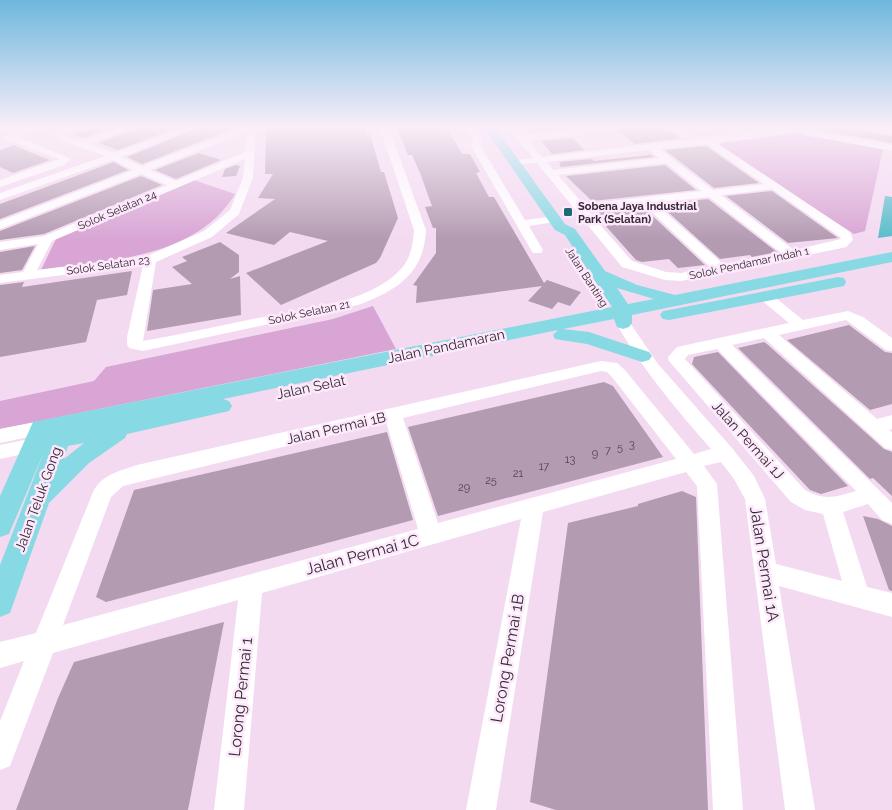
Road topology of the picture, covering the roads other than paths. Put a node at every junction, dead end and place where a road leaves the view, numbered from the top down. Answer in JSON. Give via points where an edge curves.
{"nodes":[{"id":1,"x":514,"y":163,"type":"edge"},
{"id":2,"x":60,"y":164,"type":"edge"},
{"id":3,"x":93,"y":164,"type":"edge"},
{"id":4,"x":127,"y":164,"type":"edge"},
{"id":5,"x":157,"y":164,"type":"edge"},
{"id":6,"x":227,"y":164,"type":"edge"},
{"id":7,"x":250,"y":164,"type":"edge"},
{"id":8,"x":396,"y":164,"type":"edge"},
{"id":9,"x":496,"y":164,"type":"edge"},
{"id":10,"x":542,"y":164,"type":"edge"},
{"id":11,"x":634,"y":164,"type":"edge"},
{"id":12,"x":673,"y":164,"type":"edge"},
{"id":13,"x":740,"y":164,"type":"edge"},
{"id":14,"x":141,"y":170,"type":"junction"},
{"id":15,"x":550,"y":173,"type":"junction"},
{"id":16,"x":2,"y":181,"type":"edge"},
{"id":17,"x":177,"y":185,"type":"junction"},
{"id":18,"x":772,"y":186,"type":"junction"},
{"id":19,"x":711,"y":193,"type":"junction"},
{"id":20,"x":0,"y":197,"type":"edge"},
{"id":21,"x":646,"y":201,"type":"junction"},
{"id":22,"x":581,"y":208,"type":"junction"},
{"id":23,"x":557,"y":223,"type":"junction"},
{"id":24,"x":522,"y":224,"type":"junction"},
{"id":25,"x":0,"y":225,"type":"edge"},
{"id":26,"x":48,"y":239,"type":"junction"},
{"id":27,"x":0,"y":246,"type":"edge"},
{"id":28,"x":537,"y":250,"type":"dead end"},
{"id":29,"x":792,"y":255,"type":"junction"},
{"id":30,"x":892,"y":257,"type":"edge"},
{"id":31,"x":150,"y":260,"type":"junction"},
{"id":32,"x":722,"y":270,"type":"junction"},
{"id":33,"x":892,"y":270,"type":"edge"},
{"id":34,"x":28,"y":275,"type":"junction"},
{"id":35,"x":599,"y":275,"type":"junction"},
{"id":36,"x":0,"y":279,"type":"edge"},
{"id":37,"x":766,"y":298,"type":"junction"},
{"id":38,"x":676,"y":299,"type":"junction"},
{"id":39,"x":619,"y":315,"type":"junction"},
{"id":40,"x":800,"y":325,"type":"junction"},
{"id":41,"x":766,"y":332,"type":"junction"},
{"id":42,"x":562,"y":335,"type":"junction"},
{"id":43,"x":719,"y":342,"type":"junction"},
{"id":44,"x":892,"y":346,"type":"edge"},
{"id":45,"x":642,"y":356,"type":"junction"},
{"id":46,"x":393,"y":415,"type":"junction"},
{"id":47,"x":892,"y":422,"type":"edge"},
{"id":48,"x":128,"y":426,"type":"junction"},
{"id":49,"x":874,"y":428,"type":"junction"},
{"id":50,"x":50,"y":434,"type":"junction"},
{"id":51,"x":0,"y":436,"type":"edge"},
{"id":52,"x":892,"y":443,"type":"edge"},
{"id":53,"x":0,"y":452,"type":"edge"},
{"id":54,"x":725,"y":453,"type":"junction"},
{"id":55,"x":691,"y":463,"type":"junction"},
{"id":56,"x":872,"y":494,"type":"junction"},
{"id":57,"x":36,"y":502,"type":"junction"},
{"id":58,"x":534,"y":506,"type":"junction"},
{"id":59,"x":831,"y":507,"type":"junction"},
{"id":60,"x":892,"y":515,"type":"edge"},
{"id":61,"x":0,"y":526,"type":"edge"},
{"id":62,"x":430,"y":535,"type":"junction"},
{"id":63,"x":767,"y":572,"type":"junction"},
{"id":64,"x":252,"y":584,"type":"junction"},
{"id":65,"x":858,"y":596,"type":"junction"},
{"id":66,"x":0,"y":603,"type":"edge"},
{"id":67,"x":892,"y":605,"type":"edge"},
{"id":68,"x":43,"y":643,"type":"junction"},
{"id":69,"x":0,"y":655,"type":"edge"},
{"id":70,"x":0,"y":756,"type":"edge"},
{"id":71,"x":229,"y":810,"type":"edge"},
{"id":72,"x":481,"y":810,"type":"edge"},
{"id":73,"x":728,"y":810,"type":"edge"},
{"id":74,"x":800,"y":810,"type":"edge"}],
"edges":[{"from":1,"to":23,"type":"main road","name":"Jalan Banting"},
{"from":2,"to":16,"type":"street"},
{"from":3,"to":20,"type":"street"},
{"from":4,"to":14,"type":"street"},
{"from":5,"to":14,"type":"street"},
{"from":6,"to":17,"type":"street","name":"Solok Selatan 24"},
{"from":7,"to":31,"type":"street","name":"Solok Selatan 23","via":[[235,212],[208,234]]},
{"from":8,"to":31,"type":"street","name":"Solok Selatan 21","via":[[421,240],[415,261],[398,279],[359,301],[143,346],[135,344],[135,338]]},
{"from":9,"to":24,"type":"street"},
{"from":10,"to":15,"type":"street","name":"Solok Pendamar Indah 1"},
{"from":11,"to":15,"type":"street"},
{"from":12,"to":19,"type":"street"},
{"from":13,"to":18,"type":"street"},
{"from":14,"to":17,"type":"street"},
{"from":14,"to":25,"type":"street"},
{"from":15,"to":22,"type":"street","name":"Solok Pendamar Indah 1"},
{"from":17,"to":26,"type":"street","name":"Solok Selatan 24"},
{"from":18,"to":19,"type":"street"},
{"from":18,"to":29,"type":"street","name":"Solok Pendamar Indah 1","via":[[846,235],[847,240],[842,244]]},
{"from":19,"to":21,"type":"street"},
{"from":19,"to":29,"type":"street"},
{"from":21,"to":22,"type":"street"},
{"from":21,"to":32,"type":"street"},
{"from":22,"to":32,"type":"street","name":"Solok Pendamar Indah 1","via":[[627,264],[665,276],[681,277]]},
{"from":23,"to":24,"type":"street"},
{"from":23,"to":35,"type":"main road","name":"Jalan Banting","via":[[570,232]]},
{"from":23,"to":39,"type":"main road","name":"Jalan Banting","via":[[558,233]]},
{"from":24,"to":28,"type":"street"},
{"from":26,"to":27,"type":"street","name":"Solok Selatan 24"},
{"from":26,"to":34,"type":"street"},
{"from":29,"to":32,"type":"street","name":"Solok Pendamar Indah 1"},
{"from":30,"to":38,"type":"main road","name":"Jalan Pandamaran"},
{"from":31,"to":34,"type":"street","name":"Solok Selatan 23"},
{"from":33,"to":37,"type":"main road","name":"Jalan Pandamaran"},
{"from":34,"to":36,"type":"street","name":"Solok Selatan 23"},
{"from":35,"to":38,"type":"main road","via":[[632,289]]},
{"from":35,"to":39,"type":"main road","name":"Jalan Banting"},
{"from":37,"to":39,"type":"main road","name":"Jalan Pandamaran"},
{"from":37,"to":40,"type":"street"},
{"from":38,"to":39,"type":"main road","name":"Jalan Pandamaran"},
{"from":39,"to":42,"type":"main road","name":"Jalan Selat"},
{"from":39,"to":45,"type":"street","name":"Jalan Permai 1A"},
{"from":39,"to":50,"type":"main road","name":"Jalan Pandamaran"},
{"from":40,"to":41,"type":"street","name":"Jalan Permai 1J"},
{"from":40,"to":44,"type":"street","name":"Jalan Permai 1J","via":[[848,315]]},
{"from":41,"to":43,"type":"street","name":"Jalan Permai 1J"},
{"from":41,"to":49,"type":"street"},
{"from":42,"to":45,"type":"main road","via":[[589,338]]},
{"from":42,"to":48,"type":"main road","name":"Jalan Selat"},
{"from":43,"to":56,"type":"street"},
{"from":43,"to":59,"type":"street","name":"Jalan Permai 1J","via":[[683,351],[676,357],[798,496],[812,504]]},
{"from":45,"to":54,"type":"street","name":"Jalan Permai 1A"},
{"from":46,"to":55,"type":"street","name":"Jalan Permai 1B","via":[[601,366],[611,367]]},
{"from":46,"to":62,"type":"street"},
{"from":46,"to":68,"type":"street","name":"Jalan Permai 1B","via":[[116,480],[103,492]]},
{"from":47,"to":49,"type":"street"},
{"from":48,"to":50,"type":"main road","name":"Jalan Selat"},
{"from":48,"to":57,"type":"main road","via":[[81,457]]},
{"from":49,"to":52,"type":"street"},
{"from":50,"to":51,"type":"street","name":"Jalan Pandamaran"},
{"from":50,"to":53,"type":"street","name":"Jalan Selat"},
{"from":50,"to":57,"type":"main road","name":"Jalan Teluk Gong"},
{"from":50,"to":61,"type":"main road","name":"Jalan Teluk Gong"},
{"from":54,"to":55,"type":"street","name":"Jalan Permai 1C"},
{"from":54,"to":63,"type":"street","name":"Jalan Permai 1A","via":[[750,486],[755,499]]},
{"from":55,"to":58,"type":"street","name":"Jalan Permai 1C"},
{"from":55,"to":73,"type":"street","via":[[707,484]]},
{"from":56,"to":59,"type":"street"},
{"from":56,"to":60,"type":"street"},
{"from":57,"to":66,"type":"main road","name":"Jalan Teluk Gong"},
{"from":58,"to":62,"type":"street","name":"Jalan Permai 1C"},
{"from":58,"to":72,"type":"street","name":"Lorong Permai 1B"},
{"from":59,"to":65,"type":"street"},
{"from":62,"to":64,"type":"street","name":"Jalan Permai 1C"},
{"from":63,"to":65,"type":"street"},
{"from":63,"to":74,"type":"street","name":"Jalan Permai 1A"},
{"from":64,"to":68,"type":"street","name":"Jalan Permai 1C"},
{"from":64,"to":71,"type":"street","name":"Lorong Permai 1"},
{"from":65,"to":67,"type":"street"},
{"from":68,"to":69,"type":"street","name":"Jalan Permai 1C"},
{"from":68,"to":70,"type":"street","name":"Jalan Permai 1B"}]}
